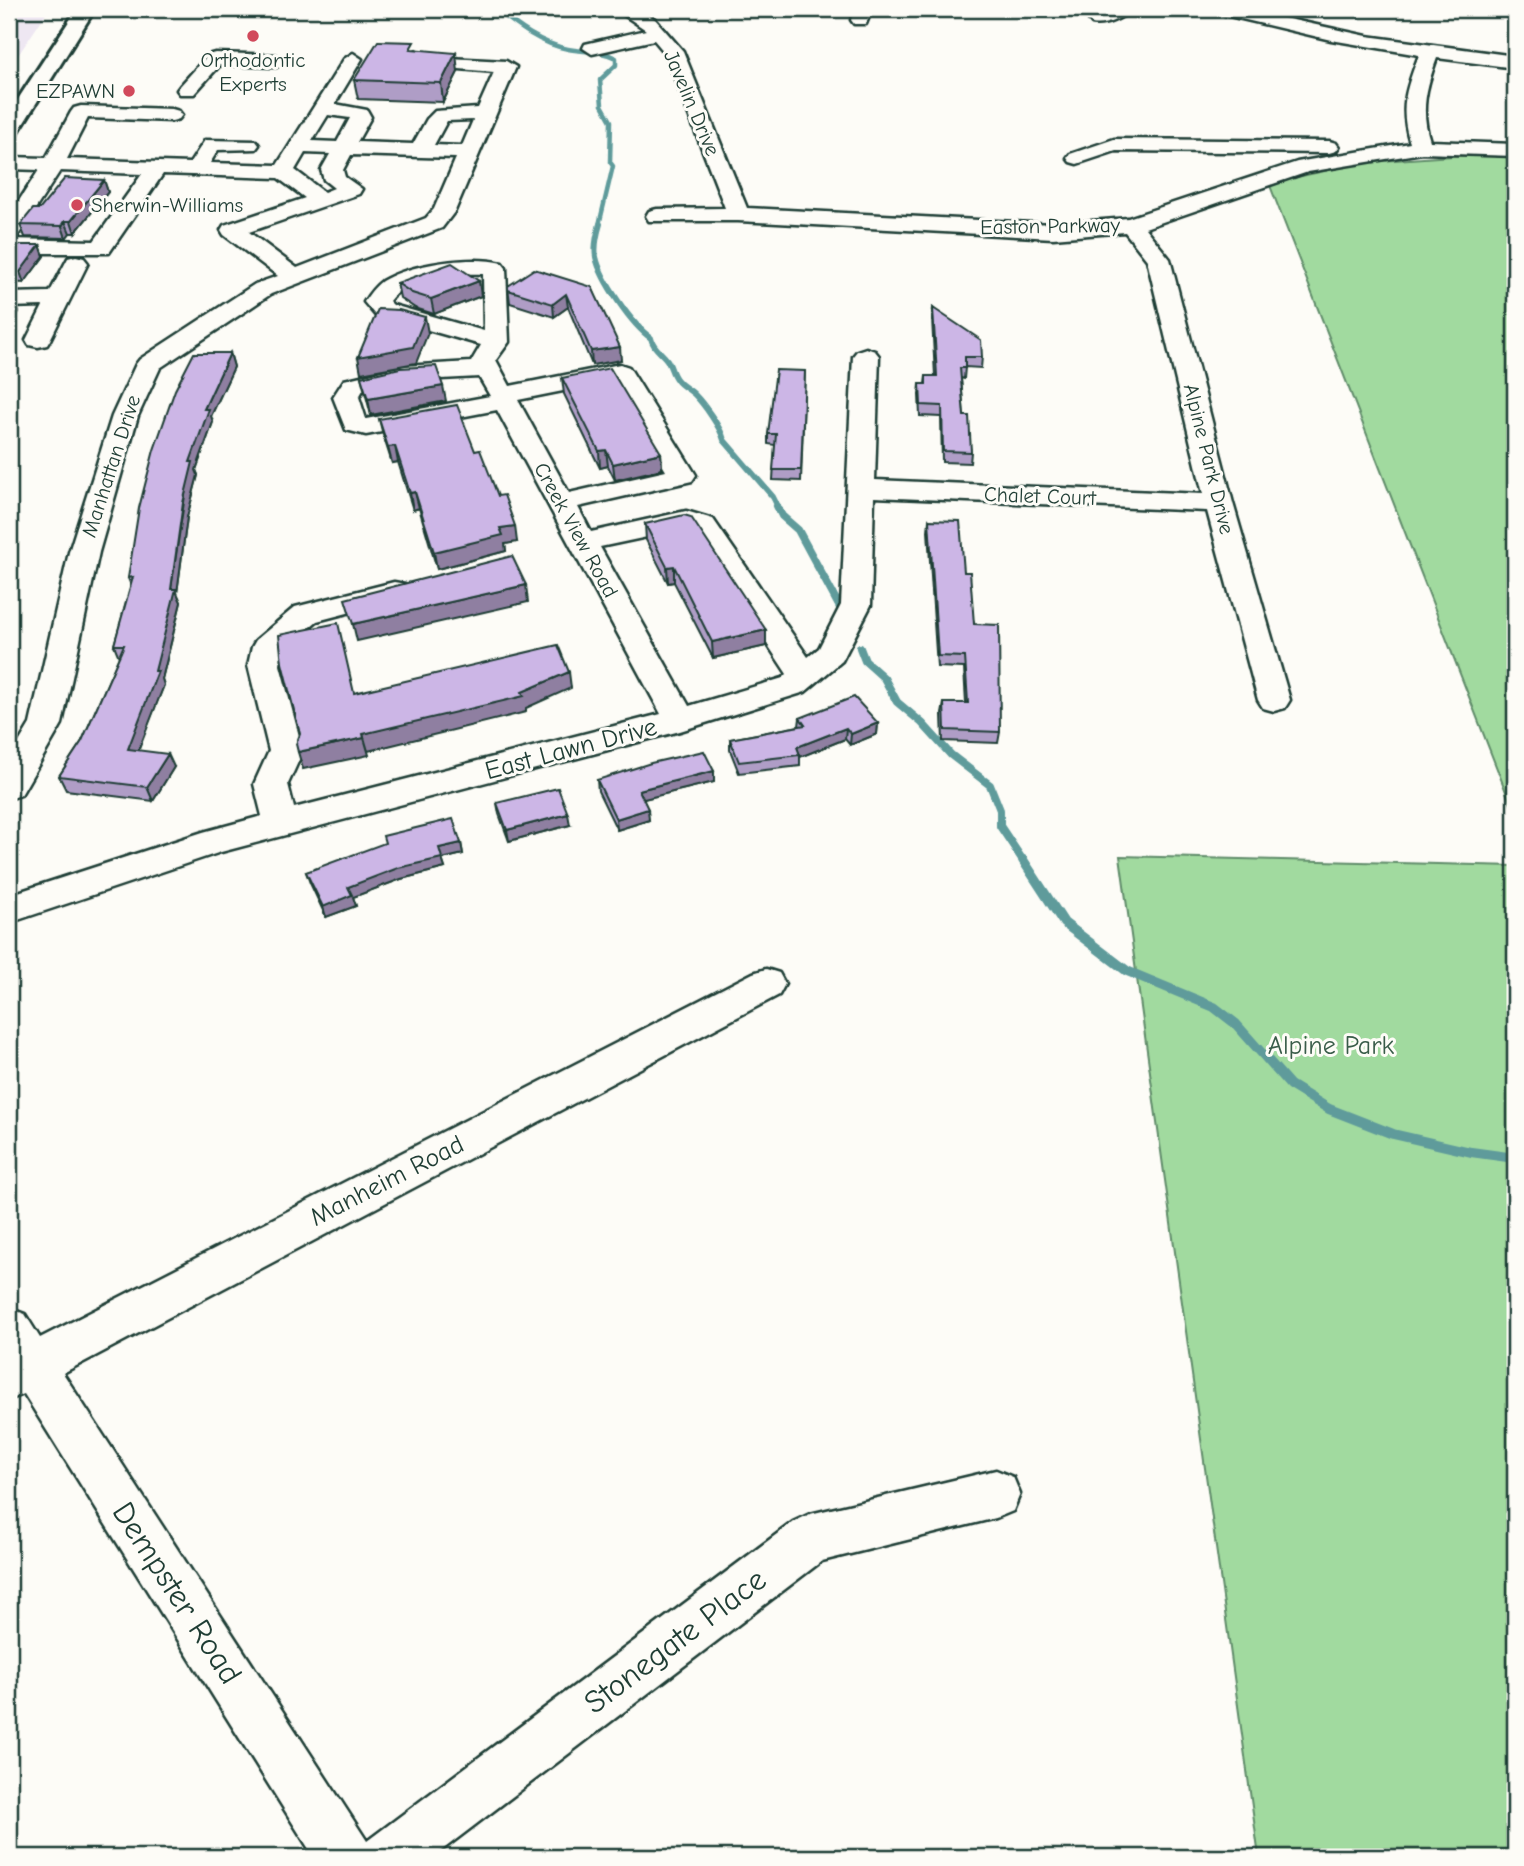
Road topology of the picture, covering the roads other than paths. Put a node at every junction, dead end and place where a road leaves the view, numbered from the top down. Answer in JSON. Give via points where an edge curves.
{"nodes":[{"id":1,"x":86,"y":9,"type":"edge"},
{"id":2,"x":624,"y":9,"type":"edge"},
{"id":3,"x":1123,"y":9,"type":"edge"},
{"id":4,"x":1222,"y":9,"type":"edge"},
{"id":5,"x":1098,"y":20,"type":"dead end"},
{"id":6,"x":658,"y":33,"type":"junction"},
{"id":7,"x":592,"y":48,"type":"dead end"},
{"id":8,"x":1429,"y":53,"type":"junction"},
{"id":9,"x":353,"y":59,"type":"dead end"},
{"id":10,"x":276,"y":61,"type":"dead end"},
{"id":11,"x":436,"y":61,"type":"edge"},
{"id":12,"x":1515,"y":62,"type":"edge"},
{"id":13,"x":323,"y":107,"type":"junction"},
{"id":14,"x":172,"y":114,"type":"junction"},
{"id":15,"x":486,"y":114,"type":"junction"},
{"id":16,"x":9,"y":129,"type":"edge"},
{"id":17,"x":249,"y":145,"type":"dead end"},
{"id":18,"x":299,"y":147,"type":"junction"},
{"id":19,"x":1423,"y":147,"type":"junction"},
{"id":20,"x":343,"y":148,"type":"junction"},
{"id":21,"x":421,"y":150,"type":"junction"},
{"id":22,"x":1515,"y":150,"type":"edge"},
{"id":23,"x":469,"y":152,"type":"junction"},
{"id":24,"x":151,"y":155,"type":"junction"},
{"id":25,"x":1375,"y":155,"type":"junction"},
{"id":26,"x":1077,"y":158,"type":"dead end"},
{"id":27,"x":9,"y":163,"type":"edge"},
{"id":28,"x":196,"y":169,"type":"junction"},
{"id":29,"x":48,"y":173,"type":"junction"},
{"id":30,"x":286,"y":183,"type":"junction"},
{"id":31,"x":95,"y":184,"type":"edge"},
{"id":32,"x":321,"y":200,"type":"junction"},
{"id":33,"x":230,"y":207,"type":"dead end"},
{"id":34,"x":738,"y":214,"type":"junction"},
{"id":35,"x":657,"y":216,"type":"dead end"},
{"id":36,"x":1131,"y":225,"type":"junction"},
{"id":37,"x":232,"y":230,"type":"junction"},
{"id":38,"x":9,"y":232,"type":"edge"},
{"id":39,"x":9,"y":246,"type":"edge"},
{"id":40,"x":87,"y":258,"type":"junction"},
{"id":41,"x":293,"y":276,"type":"junction"},
{"id":42,"x":58,"y":299,"type":"junction"},
{"id":43,"x":9,"y":300,"type":"edge"},
{"id":44,"x":38,"y":340,"type":"dead end"},
{"id":45,"x":493,"y":355,"type":"junction"},
{"id":46,"x":866,"y":356,"type":"dead end"},
{"id":47,"x":504,"y":398,"type":"junction"},
{"id":48,"x":861,"y":488,"type":"junction"},
{"id":49,"x":561,"y":503,"type":"junction"},
{"id":50,"x":1219,"y":503,"type":"junction"},
{"id":51,"x":583,"y":542,"type":"junction"},
{"id":52,"x":425,"y":583,"type":"edge"},
{"id":53,"x":805,"y":676,"type":"junction"},
{"id":54,"x":1274,"y":700,"type":"dead end"},
{"id":55,"x":680,"y":720,"type":"junction"},
{"id":56,"x":9,"y":787,"type":"edge"},
{"id":57,"x":281,"y":824,"type":"junction"},
{"id":58,"x":9,"y":909,"type":"edge"},
{"id":59,"x":766,"y":984,"type":"dead end"},
{"id":60,"x":16,"y":1358,"type":"edge"},
{"id":61,"x":996,"y":1494,"type":"dead end"},
{"id":62,"x":346,"y":1857,"type":"edge"},
{"id":63,"x":388,"y":1857,"type":"edge"}],
"edges":[{"from":1,"to":16,"type":"main road"},
{"from":2,"to":6,"type":"street","name":"Javelin Drive"},
{"from":3,"to":5,"type":"street"},
{"from":4,"to":8,"type":"street","via":[[1318,33]]},
{"from":6,"to":7,"type":"street"},
{"from":6,"to":34,"type":"street","name":"Javelin Drive","via":[[674,51]]},
{"from":8,"to":12,"type":"street"},
{"from":8,"to":19,"type":"street","via":[[1411,104]]},
{"from":9,"to":13,"type":"street"},
{"from":10,"to":14,"type":"street","via":[[215,59]]},
{"from":11,"to":15,"type":"street","name":"Manhattan Drive","via":[[506,67]]},
{"from":13,"to":18,"type":"street"},
{"from":13,"to":20,"type":"street","via":[[360,114]]},
{"from":14,"to":24,"type":"street"},
{"from":14,"to":29,"type":"street","via":[[82,112]]},
{"from":15,"to":21,"type":"street","via":[[442,115]]},
{"from":15,"to":23,"type":"street","name":"Manhattan Drive"},
{"from":17,"to":28,"type":"street","via":[[212,144]]},
{"from":18,"to":20,"type":"street"},
{"from":18,"to":30,"type":"street"},
{"from":19,"to":22,"type":"street","name":"Easton Parkway"},
{"from":19,"to":25,"type":"street","name":"Easton Parkway"},
{"from":20,"to":21,"type":"street"},
{"from":20,"to":32,"type":"street","via":[[332,175],[351,190]]},
{"from":21,"to":23,"type":"street"},
{"from":23,"to":41,"type":"street","name":"Manhattan Drive","via":[[444,211],[434,223]]},
{"from":24,"to":28,"type":"street"},
{"from":24,"to":29,"type":"street"},
{"from":24,"to":40,"type":"street"},
{"from":25,"to":26,"type":"street","via":[[1337,147],[1128,144]]},
{"from":25,"to":36,"type":"street","name":"Easton Parkway","via":[[1304,166]]},
{"from":27,"to":29,"type":"street"},
{"from":28,"to":30,"type":"street"},
{"from":29,"to":31,"type":"street"},
{"from":29,"to":38,"type":"street"},
{"from":30,"to":32,"type":"street"},
{"from":32,"to":37,"type":"street"},
{"from":33,"to":37,"type":"street","via":[[219,220]]},
{"from":34,"to":35,"type":"street","name":"Easton Parkway"},
{"from":34,"to":36,"type":"street","name":"Easton Parkway","via":[[1027,230]]},
{"from":36,"to":50,"type":"street","name":"Alpine Park Drive","via":[[1158,258]]},
{"from":37,"to":41,"type":"street"},
{"from":39,"to":40,"type":"street"},
{"from":40,"to":42,"type":"street"},
{"from":41,"to":56,"type":"street","name":"Manhattan Drive","via":[[263,289],[149,364],[139,381],[84,552],[46,724]]},
{"from":42,"to":43,"type":"street"},
{"from":42,"to":44,"type":"street"},
{"from":45,"to":45,"type":"street","via":[[384,310],[376,302],[379,294],[431,272],[494,268]]},
{"from":45,"to":47,"type":"street","name":"Creek View Road"},
{"from":45,"to":47,"type":"street","via":[[376,376],[353,385],[346,397],[355,424],[366,426]]},
{"from":46,"to":48,"type":"street","name":"East Lawn Drive"},
{"from":47,"to":49,"type":"street","name":"Creek View Road"},
{"from":47,"to":49,"type":"street","via":[[620,372],[682,475]]},
{"from":48,"to":50,"type":"street","name":"Chalet Court"},
{"from":48,"to":53,"type":"street","name":"East Lawn Drive","via":[[856,605],[831,654]]},
{"from":49,"to":51,"type":"street","name":"Creek View Road"},
{"from":50,"to":54,"type":"street","name":"Alpine Park Drive"},
{"from":51,"to":53,"type":"street","via":[[686,520],[703,525]]},
{"from":51,"to":55,"type":"street","name":"Creek View Road"},
{"from":52,"to":57,"type":"street","via":[[306,614],[267,647],[264,666],[286,751],[271,784]]},
{"from":53,"to":55,"type":"street","name":"East Lawn Drive","via":[[794,685]]},
{"from":55,"to":57,"type":"street","name":"East Lawn Drive"},
{"from":57,"to":58,"type":"street","name":"East Lawn Drive"},
{"from":59,"to":60,"type":"street","name":"Manheim Road"},
{"from":60,"to":62,"type":"street","name":"Dempster Road"},
{"from":61,"to":63,"type":"street","name":"Stonegate Place","via":[[810,1539]]}]}
